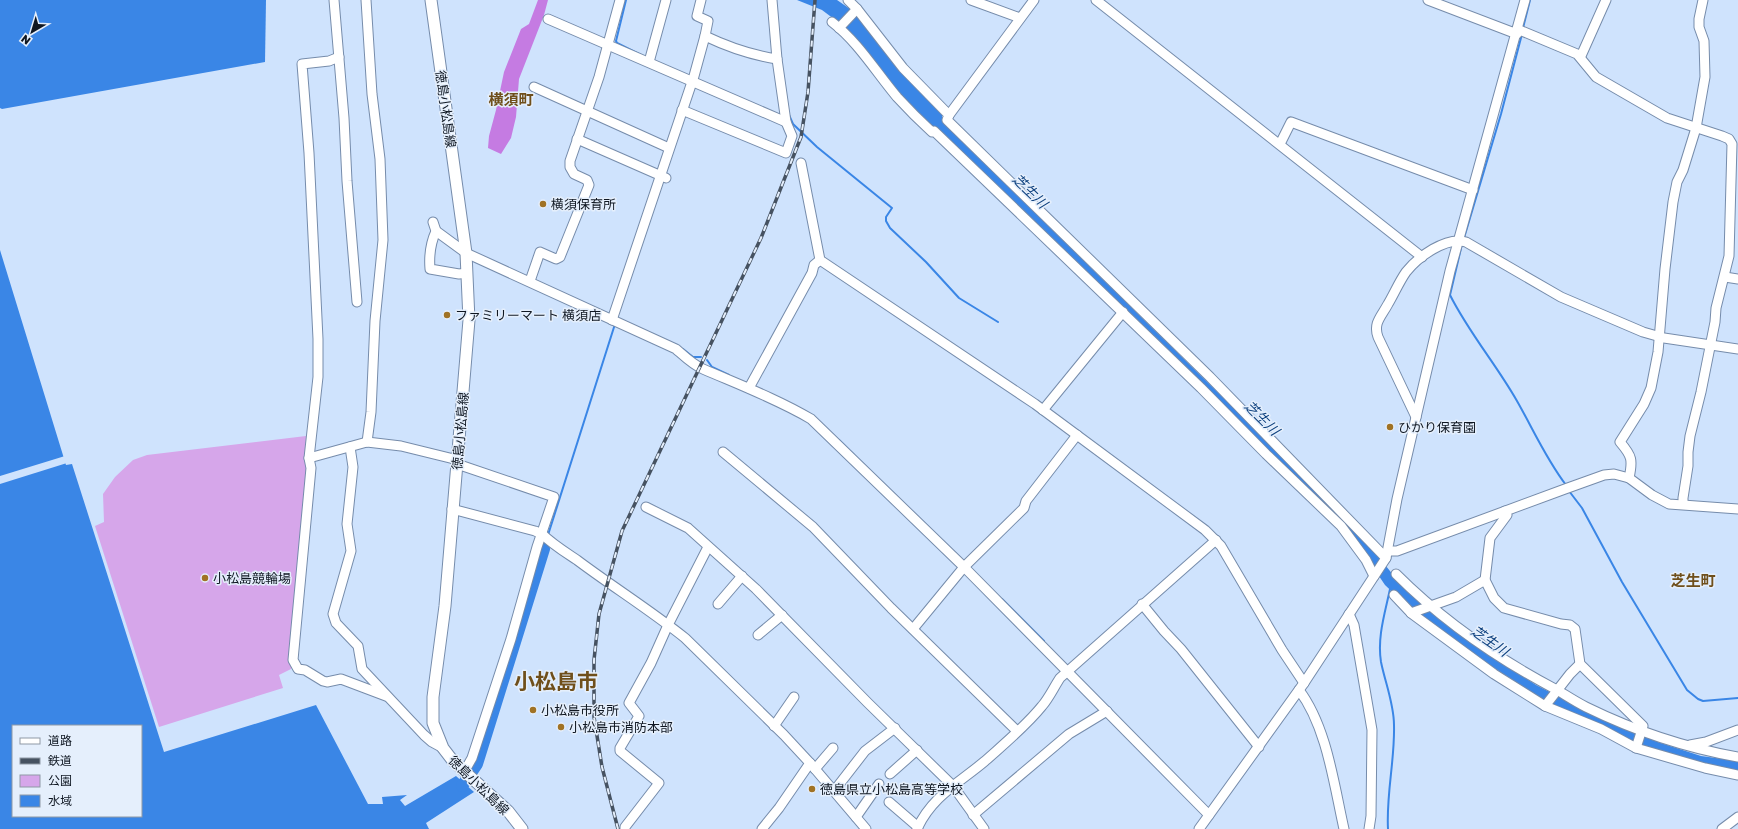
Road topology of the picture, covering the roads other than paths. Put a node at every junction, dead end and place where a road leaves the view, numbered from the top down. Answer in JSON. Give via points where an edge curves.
{"nodes":[{"id":1,"x":334,"y":0,"type":"edge"},
{"id":2,"x":366,"y":0,"type":"edge"},
{"id":3,"x":431,"y":0,"type":"edge"},
{"id":4,"x":620,"y":0,"type":"edge"},
{"id":5,"x":666,"y":0,"type":"edge"},
{"id":6,"x":701,"y":0,"type":"edge"},
{"id":7,"x":772,"y":0,"type":"edge"},
{"id":8,"x":848,"y":0,"type":"edge"},
{"id":9,"x":971,"y":0,"type":"edge"},
{"id":10,"x":1034,"y":0,"type":"edge"},
{"id":11,"x":1096,"y":0,"type":"edge"},
{"id":12,"x":1428,"y":0,"type":"edge"},
{"id":13,"x":1525,"y":0,"type":"edge"},
{"id":14,"x":1606,"y":0,"type":"edge"},
{"id":15,"x":1703,"y":0,"type":"edge"},
{"id":16,"x":856,"y":10,"type":"junction"},
{"id":17,"x":1020,"y":18,"type":"junction"},
{"id":18,"x":548,"y":19,"type":"dead end"},
{"id":19,"x":1520,"y":31,"type":"junction"},
{"id":20,"x":705,"y":36,"type":"junction"},
{"id":21,"x":608,"y":44,"type":"junction"},
{"id":22,"x":1580,"y":56,"type":"junction"},
{"id":23,"x":338,"y":57,"type":"junction"},
{"id":24,"x":649,"y":59,"type":"junction"},
{"id":25,"x":777,"y":59,"type":"junction"},
{"id":26,"x":692,"y":79,"type":"junction"},
{"id":27,"x":534,"y":87,"type":"dead end"},
{"id":28,"x":684,"y":110,"type":"junction"},
{"id":29,"x":588,"y":111,"type":"junction"},
{"id":30,"x":949,"y":115,"type":"junction"},
{"id":31,"x":786,"y":122,"type":"junction"},
{"id":32,"x":1696,"y":128,"type":"junction"},
{"id":33,"x":577,"y":139,"type":"junction"},
{"id":34,"x":1280,"y":144,"type":"junction"},
{"id":35,"x":672,"y":145,"type":"junction"},
{"id":36,"x":801,"y":163,"type":"dead end"},
{"id":37,"x":663,"y":176,"type":"junction"},
{"id":38,"x":1473,"y":190,"type":"junction"},
{"id":39,"x":1462,"y":241,"type":"junction"},
{"id":40,"x":466,"y":253,"type":"junction"},
{"id":41,"x":1422,"y":257,"type":"junction"},
{"id":42,"x":820,"y":260,"type":"junction"},
{"id":43,"x":467,"y":273,"type":"junction"},
{"id":44,"x":1725,"y":277,"type":"junction"},
{"id":45,"x":1738,"y":279,"type":"edge"},
{"id":46,"x":530,"y":281,"type":"junction"},
{"id":47,"x":357,"y":302,"type":"dead end"},
{"id":48,"x":1123,"y":312,"type":"junction"},
{"id":49,"x":615,"y":321,"type":"junction"},
{"id":50,"x":1658,"y":336,"type":"junction"},
{"id":51,"x":1711,"y":344,"type":"junction"},
{"id":52,"x":1738,"y":349,"type":"edge"},
{"id":53,"x":750,"y":386,"type":"junction"},
{"id":54,"x":1043,"y":410,"type":"junction"},
{"id":55,"x":1416,"y":417,"type":"junction"},
{"id":56,"x":1077,"y":435,"type":"junction"},
{"id":57,"x":367,"y":442,"type":"junction"},
{"id":58,"x":350,"y":447,"type":"junction"},
{"id":59,"x":723,"y":452,"type":"dead end"},
{"id":60,"x":309,"y":458,"type":"junction"},
{"id":61,"x":458,"y":462,"type":"junction"},
{"id":62,"x":1629,"y":478,"type":"junction"},
{"id":63,"x":1683,"y":504,"type":"junction"},
{"id":64,"x":646,"y":507,"type":"dead end"},
{"id":65,"x":452,"y":509,"type":"junction"},
{"id":66,"x":1738,"y":509,"type":"edge"},
{"id":67,"x":1505,"y":511,"type":"junction"},
{"id":68,"x":546,"y":538,"type":"junction"},
{"id":69,"x":1216,"y":540,"type":"junction"},
{"id":70,"x":708,"y":546,"type":"junction"},
{"id":71,"x":1390,"y":555,"type":"junction"},
{"id":72,"x":966,"y":565,"type":"junction"},
{"id":73,"x":1396,"y":574,"type":"dead end"},
{"id":74,"x":1375,"y":575,"type":"junction"},
{"id":75,"x":742,"y":576,"type":"junction"},
{"id":76,"x":1485,"y":580,"type":"junction"},
{"id":77,"x":1394,"y":595,"type":"dead end"},
{"id":78,"x":718,"y":604,"type":"dead end"},
{"id":79,"x":1142,"y":604,"type":"junction"},
{"id":80,"x":1430,"y":606,"type":"junction"},
{"id":81,"x":1412,"y":612,"type":"junction"},
{"id":82,"x":1349,"y":614,"type":"junction"},
{"id":83,"x":782,"y":615,"type":"junction"},
{"id":84,"x":668,"y":625,"type":"junction"},
{"id":85,"x":913,"y":629,"type":"junction"},
{"id":86,"x":758,"y":635,"type":"dead end"},
{"id":87,"x":1580,"y":664,"type":"junction"},
{"id":88,"x":1068,"y":671,"type":"junction"},
{"id":89,"x":1301,"y":687,"type":"junction"},
{"id":90,"x":1557,"y":692,"type":"junction"},
{"id":91,"x":386,"y":696,"type":"junction"},
{"id":92,"x":794,"y":697,"type":"dead end"},
{"id":93,"x":1546,"y":704,"type":"junction"},
{"id":94,"x":1107,"y":711,"type":"junction"},
{"id":95,"x":774,"y":726,"type":"junction"},
{"id":96,"x":895,"y":728,"type":"junction"},
{"id":97,"x":1738,"y":730,"type":"edge"},
{"id":98,"x":1017,"y":731,"type":"junction"},
{"id":99,"x":1642,"y":731,"type":"junction"},
{"id":100,"x":1636,"y":746,"type":"junction"},
{"id":101,"x":1688,"y":746,"type":"junction"},
{"id":102,"x":1259,"y":747,"type":"junction"},
{"id":103,"x":443,"y":748,"type":"junction"},
{"id":104,"x":832,"y":748,"type":"dead end"},
{"id":105,"x":917,"y":750,"type":"junction"},
{"id":106,"x":1738,"y":757,"type":"edge"},
{"id":107,"x":813,"y":766,"type":"junction"},
{"id":108,"x":463,"y":771,"type":"junction"},
{"id":109,"x":890,"y":774,"type":"dead end"},
{"id":110,"x":1738,"y":775,"type":"edge"},
{"id":111,"x":880,"y":784,"type":"dead end"},
{"id":112,"x":953,"y":786,"type":"junction"},
{"id":113,"x":834,"y":791,"type":"junction"},
{"id":114,"x":889,"y":802,"type":"dead end"},
{"id":115,"x":974,"y":815,"type":"junction"},
{"id":116,"x":1209,"y":815,"type":"junction"},
{"id":117,"x":856,"y":817,"type":"junction"},
{"id":118,"x":1738,"y":817,"type":"edge"},
{"id":119,"x":917,"y":828,"type":"edge"},
{"id":120,"x":522,"y":829,"type":"edge"},
{"id":121,"x":625,"y":829,"type":"edge"},
{"id":122,"x":762,"y":829,"type":"edge"},
{"id":123,"x":866,"y":829,"type":"edge"},
{"id":124,"x":984,"y":829,"type":"edge"},
{"id":125,"x":1199,"y":829,"type":"edge"},
{"id":126,"x":1344,"y":829,"type":"edge"},
{"id":127,"x":1369,"y":829,"type":"edge"},
{"id":128,"x":1722,"y":829,"type":"edge"}],
"edges":[{"from":1,"to":23,"type":"street"},
{"from":2,"to":57,"type":"street","via":[[372,94],[380,159],[383,240]]},
{"from":3,"to":40,"type":"main road","name":"徳島小松島線"},
{"from":4,"to":21,"type":"street"},
{"from":5,"to":24,"type":"street"},
{"from":6,"to":20,"type":"street","via":[[696,16],[708,21]]},
{"from":7,"to":25,"type":"street"},
{"from":8,"to":16,"type":"street"},
{"from":9,"to":17,"type":"street"},
{"from":10,"to":17,"type":"street"},
{"from":11,"to":34,"type":"street"},
{"from":12,"to":19,"type":"street"},
{"from":13,"to":19,"type":"street"},
{"from":14,"to":22,"type":"street"},
{"from":15,"to":32,"type":"street","via":[[1699,27],[1704,41],[1705,77]]},
{"from":16,"to":30,"type":"street","via":[[903,68]]},
{"from":16,"to":48,"type":"street","via":[[838,25],[897,97]]},
{"from":17,"to":30,"type":"street"},
{"from":18,"to":21,"type":"street"},
{"from":19,"to":22,"type":"street"},
{"from":19,"to":38,"type":"street"},
{"from":20,"to":25,"type":"street","via":[[729,48]]},
{"from":20,"to":26,"type":"street"},
{"from":21,"to":24,"type":"street"},
{"from":21,"to":29,"type":"street"},
{"from":22,"to":32,"type":"street","via":[[1596,78],[1666,118]]},
{"from":23,"to":47,"type":"street"},
{"from":23,"to":60,"type":"street","via":[[329,61],[302,64],[318,339],[318,377]]},
{"from":24,"to":26,"type":"street"},
{"from":25,"to":31,"type":"street"},
{"from":26,"to":28,"type":"street"},
{"from":26,"to":31,"type":"street"},
{"from":27,"to":29,"type":"street"},
{"from":28,"to":31,"type":"street","via":[[786,153],[792,136]]},
{"from":28,"to":35,"type":"street"},
{"from":29,"to":33,"type":"street"},
{"from":29,"to":35,"type":"street"},
{"from":30,"to":71,"type":"street","via":[[947,120]]},
{"from":32,"to":44,"type":"street","via":[[1729,139],[1732,144],[1729,256]]},
{"from":32,"to":50,"type":"street","via":[[1674,197]]},
{"from":33,"to":37,"type":"street"},
{"from":33,"to":46,"type":"street","via":[[570,167],[574,174],[588,180],[590,185],[560,257],[556,259],[540,252]]},
{"from":34,"to":38,"type":"street","via":[[1291,122]]},
{"from":34,"to":41,"type":"street"},
{"from":35,"to":37,"type":"street"},
{"from":36,"to":42,"type":"street"},
{"from":37,"to":49,"type":"street"},
{"from":38,"to":39,"type":"street"},
{"from":39,"to":41,"type":"street","via":[[1444,244]]},
{"from":39,"to":50,"type":"street","via":[[1561,297],[1642,332]]},
{"from":39,"to":55,"type":"street"},
{"from":40,"to":43,"type":"main road","name":"徳島小松島線"},
{"from":40,"to":43,"type":"street","via":[[434,226],[430,269]]},
{"from":40,"to":46,"type":"street"},
{"from":41,"to":55,"type":"street","via":[[1405,273],[1376,324],[1378,338]]},
{"from":42,"to":53,"type":"street","via":[[814,265]]},
{"from":42,"to":54,"type":"street"},
{"from":43,"to":61,"type":"main road","name":"徳島小松島線","via":[[469,320]]},
{"from":44,"to":45,"type":"street"},
{"from":44,"to":51,"type":"street","via":[[1716,308]]},
{"from":46,"to":49,"type":"street"},
{"from":48,"to":54,"type":"street"},
{"from":48,"to":74,"type":"street","via":[[1341,526]]},
{"from":49,"to":53,"type":"street","via":[[676,349],[704,370]]},
{"from":50,"to":51,"type":"street"},
{"from":50,"to":62,"type":"street","via":[[1658,352],[1651,388],[1620,442],[1632,457]]},
{"from":51,"to":52,"type":"street"},
{"from":51,"to":63,"type":"street","via":[[1690,436]]},
{"from":53,"to":72,"type":"street","via":[[810,419]]},
{"from":54,"to":56,"type":"street"},
{"from":55,"to":71,"type":"street","via":[[1397,498]]},
{"from":56,"to":69,"type":"street","via":[[1132,474]]},
{"from":56,"to":72,"type":"street","via":[[1026,501],[1024,508]]},
{"from":57,"to":58,"type":"street"},
{"from":57,"to":61,"type":"street","via":[[401,446]]},
{"from":58,"to":60,"type":"street"},
{"from":58,"to":91,"type":"street","via":[[353,467],[347,524],[351,551],[333,614],[336,623],[358,646],[362,669]]},
{"from":59,"to":85,"type":"street","via":[[813,527]]},
{"from":60,"to":91,"type":"street","via":[[311,468],[293,660],[298,669],[305,670],[323,681],[341,679]]},
{"from":61,"to":65,"type":"main road","name":"徳島小松島線"},
{"from":61,"to":68,"type":"street","via":[[554,497]]},
{"from":62,"to":63,"type":"street","via":[[1662,501]]},
{"from":62,"to":67,"type":"street","via":[[1609,474]]},
{"from":63,"to":66,"type":"street"},
{"from":64,"to":70,"type":"street","via":[[688,528]]},
{"from":65,"to":68,"type":"street"},
{"from":65,"to":103,"type":"main road","name":"徳島小松島線","via":[[433,723]]},
{"from":67,"to":71,"type":"street"},
{"from":67,"to":76,"type":"street","via":[[1507,515],[1490,538]]},
{"from":68,"to":84,"type":"street"},
{"from":68,"to":108,"type":"street","via":[[472,758]]},
{"from":69,"to":79,"type":"street"},
{"from":69,"to":89,"type":"street","via":[[1279,644]]},
{"from":70,"to":75,"type":"street"},
{"from":70,"to":84,"type":"street"},
{"from":71,"to":74,"type":"street"},
{"from":72,"to":85,"type":"street"},
{"from":72,"to":88,"type":"street"},
{"from":73,"to":80,"type":"street"},
{"from":74,"to":82,"type":"street"},
{"from":75,"to":78,"type":"street"},
{"from":75,"to":83,"type":"street"},
{"from":76,"to":80,"type":"street","via":[[1456,597]]},
{"from":76,"to":87,"type":"street","via":[[1494,598],[1504,608],[1570,625],[1576,629]]},
{"from":77,"to":81,"type":"street"},
{"from":79,"to":88,"type":"street"},
{"from":79,"to":102,"type":"street"},
{"from":80,"to":81,"type":"street"},
{"from":80,"to":90,"type":"street","via":[[1471,638]]},
{"from":81,"to":93,"type":"street","via":[[1494,674]]},
{"from":82,"to":89,"type":"street"},
{"from":82,"to":127,"type":"street","via":[[1354,625],[1372,730]]},
{"from":83,"to":86,"type":"street"},
{"from":83,"to":96,"type":"street"},
{"from":84,"to":95,"type":"street","via":[[685,638]]},
{"from":84,"to":121,"type":"street","via":[[628,703],[639,716],[620,748],[622,754],[659,783]]},
{"from":85,"to":98,"type":"street"},
{"from":87,"to":90,"type":"street"},
{"from":87,"to":99,"type":"street","via":[[1643,726]]},
{"from":88,"to":94,"type":"street"},
{"from":88,"to":98,"type":"street","via":[[1060,678],[1043,706]]},
{"from":89,"to":102,"type":"street"},
{"from":89,"to":126,"type":"street","via":[[1320,729]]},
{"from":90,"to":93,"type":"street"},
{"from":90,"to":99,"type":"street"},
{"from":91,"to":103,"type":"street","via":[[424,735]]},
{"from":92,"to":95,"type":"street"},
{"from":93,"to":100,"type":"street"},
{"from":94,"to":115,"type":"street","via":[[1069,734]]},
{"from":94,"to":116,"type":"street"},
{"from":95,"to":107,"type":"street"},
{"from":96,"to":105,"type":"street"},
{"from":96,"to":113,"type":"street","via":[[865,752]]},
{"from":97,"to":101,"type":"street"},
{"from":98,"to":112,"type":"street"},
{"from":99,"to":100,"type":"street"},
{"from":99,"to":101,"type":"street"},
{"from":100,"to":110,"type":"street","via":[[1704,768]]},
{"from":101,"to":106,"type":"street"},
{"from":102,"to":116,"type":"street"},
{"from":103,"to":108,"type":"main road","name":"徳島小松島線"},
{"from":104,"to":107,"type":"street"},
{"from":105,"to":109,"type":"street"},
{"from":105,"to":112,"type":"street"},
{"from":107,"to":113,"type":"street"},
{"from":107,"to":122,"type":"street"},
{"from":108,"to":120,"type":"main road","name":"徳島小松島線","via":[[508,811]]},
{"from":111,"to":117,"type":"street"},
{"from":112,"to":115,"type":"street"},
{"from":112,"to":119,"type":"street","via":[[933,803]]},
{"from":113,"to":117,"type":"street"},
{"from":114,"to":119,"type":"street"},
{"from":115,"to":124,"type":"street"},
{"from":116,"to":125,"type":"street"},
{"from":117,"to":123,"type":"street"},
{"from":118,"to":128,"type":"street"}]}
